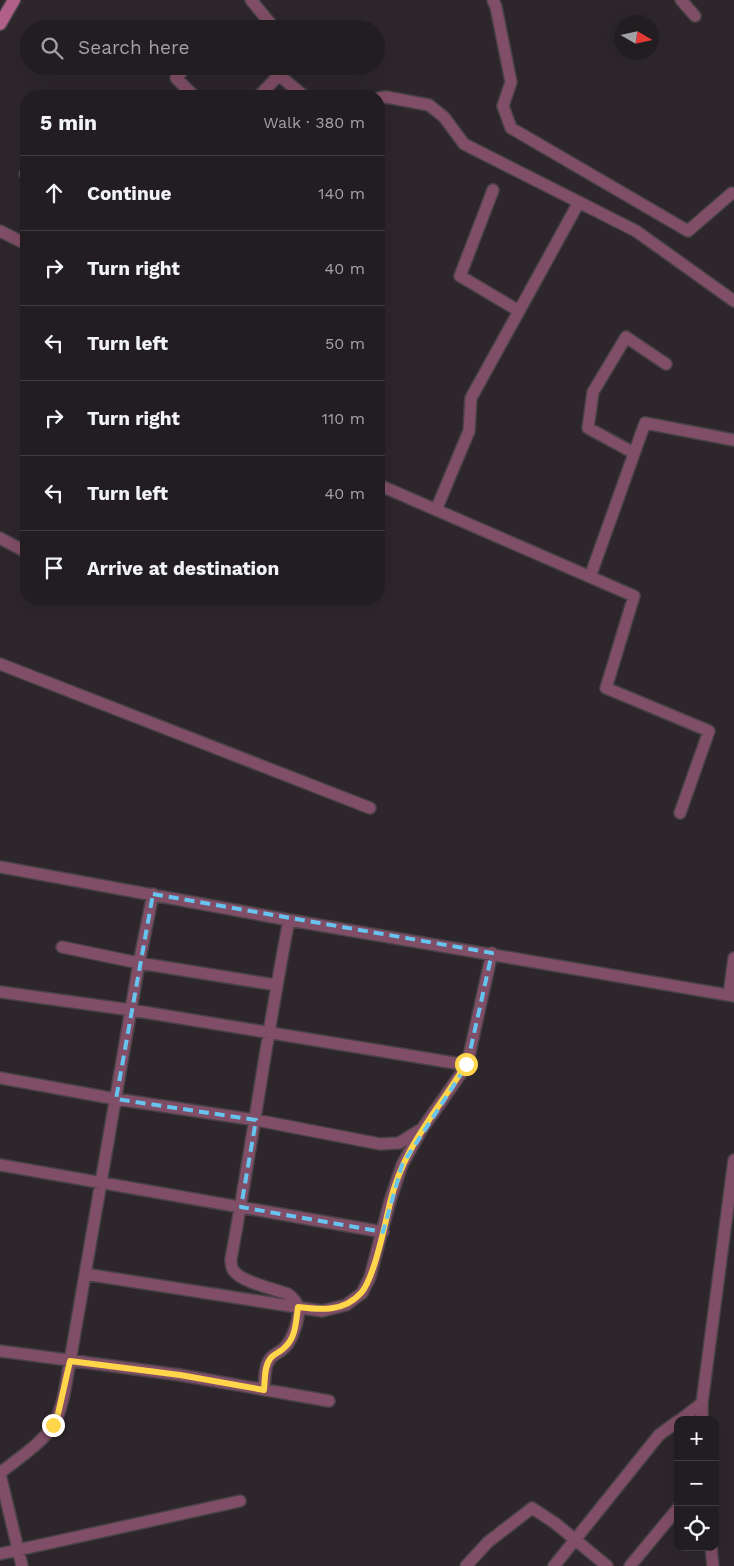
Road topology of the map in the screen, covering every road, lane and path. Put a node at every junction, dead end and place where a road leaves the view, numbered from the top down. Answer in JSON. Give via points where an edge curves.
{"nodes":[{"id":1,"x":14,"y":0,"type":"edge"},
{"id":2,"x":250,"y":0,"type":"edge"},
{"id":3,"x":494,"y":0,"type":"edge"},
{"id":4,"x":681,"y":0,"type":"edge"},
{"id":5,"x":695,"y":16,"type":"dead end"},
{"id":6,"x":267,"y":20,"type":"edge"},
{"id":7,"x":0,"y":24,"type":"edge"},
{"id":8,"x":179,"y":75,"type":"edge"},
{"id":9,"x":274,"y":75,"type":"edge"},
{"id":10,"x":281,"y":75,"type":"edge"},
{"id":11,"x":188,"y":90,"type":"edge"},
{"id":12,"x":263,"y":90,"type":"edge"},
{"id":13,"x":298,"y":90,"type":"edge"},
{"id":14,"x":385,"y":97,"type":"edge"},
{"id":15,"x":493,"y":190,"type":"dead end"},
{"id":16,"x":734,"y":194,"type":"edge"},
{"id":17,"x":579,"y":202,"type":"junction"},
{"id":18,"x":0,"y":231,"type":"edge"},
{"id":19,"x":20,"y":241,"type":"edge"},
{"id":20,"x":734,"y":301,"type":"edge"},
{"id":21,"x":519,"y":312,"type":"junction"},
{"id":22,"x":666,"y":364,"type":"dead end"},
{"id":23,"x":734,"y":440,"type":"edge"},
{"id":24,"x":634,"y":453,"type":"junction"},
{"id":25,"x":385,"y":488,"type":"edge"},
{"id":26,"x":436,"y":510,"type":"junction"},
{"id":27,"x":0,"y":538,"type":"edge"},
{"id":28,"x":20,"y":549,"type":"edge"},
{"id":29,"x":590,"y":577,"type":"junction"},
{"id":30,"x":0,"y":664,"type":"edge"},
{"id":31,"x":370,"y":808,"type":"dead end"},
{"id":32,"x":680,"y":813,"type":"dead end"},
{"id":33,"x":0,"y":867,"type":"edge"},
{"id":34,"x":154,"y":894,"type":"junction"},
{"id":35,"x":289,"y":920,"type":"junction"},
{"id":36,"x":62,"y":948,"type":"dead end"},
{"id":37,"x":492,"y":953,"type":"junction"},
{"id":38,"x":734,"y":958,"type":"edge"},
{"id":39,"x":139,"y":963,"type":"junction"},
{"id":40,"x":276,"y":985,"type":"junction"},
{"id":41,"x":0,"y":992,"type":"edge"},
{"id":42,"x":732,"y":995,"type":"edge"},
{"id":43,"x":131,"y":1010,"type":"junction"},
{"id":44,"x":269,"y":1033,"type":"junction"},
{"id":45,"x":466,"y":1064,"type":"junction"},
{"id":46,"x":0,"y":1078,"type":"edge"},
{"id":47,"x":116,"y":1099,"type":"junction"},
{"id":48,"x":256,"y":1120,"type":"junction"},
{"id":49,"x":422,"y":1129,"type":"junction"},
{"id":50,"x":734,"y":1160,"type":"edge"},
{"id":51,"x":1,"y":1168,"type":"edge"},
{"id":52,"x":101,"y":1184,"type":"junction"},
{"id":53,"x":241,"y":1207,"type":"junction"},
{"id":54,"x":383,"y":1232,"type":"junction"},
{"id":55,"x":85,"y":1274,"type":"junction"},
{"id":56,"x":298,"y":1307,"type":"junction"},
{"id":57,"x":0,"y":1351,"type":"edge"},
{"id":58,"x":70,"y":1361,"type":"junction"},
{"id":59,"x":264,"y":1390,"type":"junction"},
{"id":60,"x":329,"y":1401,"type":"dead end"},
{"id":61,"x":702,"y":1403,"type":"junction"},
{"id":62,"x":684,"y":1416,"type":"edge"},
{"id":63,"x":702,"y":1416,"type":"edge"},
{"id":64,"x":674,"y":1424,"type":"edge"},
{"id":65,"x":0,"y":1474,"type":"edge"},
{"id":66,"x":240,"y":1501,"type":"dead end"},
{"id":67,"x":674,"y":1513,"type":"edge"},
{"id":68,"x":576,"y":1540,"type":"junction"},
{"id":69,"x":18,"y":1550,"type":"junction"},
{"id":70,"x":711,"y":1551,"type":"edge"},
{"id":71,"x":0,"y":1554,"type":"edge"},
{"id":72,"x":22,"y":1566,"type":"edge"},
{"id":73,"x":466,"y":1566,"type":"edge"},
{"id":74,"x":554,"y":1566,"type":"edge"},
{"id":75,"x":607,"y":1566,"type":"edge"},
{"id":76,"x":630,"y":1566,"type":"edge"},
{"id":77,"x":713,"y":1566,"type":"edge"}],
"edges":[{"from":1,"to":7,"type":"main road"},
{"from":2,"to":6,"type":"street"},
{"from":3,"to":16,"type":"street","via":[[511,82],[503,106],[510,128],[688,231]]},
{"from":4,"to":5,"type":"street"},
{"from":8,"to":11,"type":"street","via":[[176,78]]},
{"from":9,"to":12,"type":"street"},
{"from":10,"to":13,"type":"street"},
{"from":14,"to":17,"type":"street","via":[[429,105],[444,117],[464,144]]},
{"from":15,"to":21,"type":"street","via":[[460,276]]},
{"from":17,"to":20,"type":"street","via":[[636,231]]},
{"from":17,"to":21,"type":"street"},
{"from":18,"to":19,"type":"street"},
{"from":21,"to":26,"type":"street","via":[[471,398],[469,431]]},
{"from":22,"to":24,"type":"street","via":[[626,337],[593,392],[588,428]]},
{"from":23,"to":24,"type":"street","via":[[645,423]]},
{"from":24,"to":29,"type":"street"},
{"from":25,"to":26,"type":"street"},
{"from":26,"to":29,"type":"street"},
{"from":27,"to":28,"type":"street"},
{"from":29,"to":32,"type":"street","via":[[634,596],[606,688],[709,731]]},
{"from":30,"to":31,"type":"street"},
{"from":33,"to":34,"type":"street"},
{"from":34,"to":35,"type":"street"},
{"from":34,"to":39,"type":"street"},
{"from":35,"to":37,"type":"street"},
{"from":35,"to":40,"type":"street"},
{"from":36,"to":39,"type":"street"},
{"from":37,"to":42,"type":"street"},
{"from":37,"to":45,"type":"street"},
{"from":38,"to":42,"type":"street"},
{"from":39,"to":40,"type":"street"},
{"from":39,"to":43,"type":"street"},
{"from":40,"to":44,"type":"street"},
{"from":41,"to":43,"type":"street"},
{"from":43,"to":44,"type":"street"},
{"from":43,"to":47,"type":"street"},
{"from":44,"to":45,"type":"street"},
{"from":44,"to":48,"type":"street"},
{"from":45,"to":49,"type":"street"},
{"from":46,"to":47,"type":"street"},
{"from":47,"to":48,"type":"street"},
{"from":47,"to":52,"type":"street"},
{"from":48,"to":49,"type":"street","via":[[380,1144],[399,1143]]},
{"from":48,"to":53,"type":"street"},
{"from":49,"to":54,"type":"street","via":[[402,1165]]},
{"from":50,"to":61,"type":"street"},
{"from":51,"to":52,"type":"street"},
{"from":52,"to":53,"type":"street"},
{"from":52,"to":55,"type":"street"},
{"from":53,"to":54,"type":"street"},
{"from":53,"to":56,"type":"street","via":[[232,1269],[246,1280],[288,1294]]},
{"from":54,"to":56,"type":"street","via":[[362,1293],[346,1305],[322,1310]]},
{"from":55,"to":56,"type":"street"},
{"from":55,"to":58,"type":"street"},
{"from":56,"to":59,"type":"street","via":[[292,1338],[270,1357],[267,1364]]},
{"from":57,"to":58,"type":"street"},
{"from":58,"to":59,"type":"street"},
{"from":58,"to":65,"type":"street","via":[[53,1425],[46,1435]]},
{"from":59,"to":60,"type":"street"},
{"from":61,"to":62,"type":"street"},
{"from":61,"to":63,"type":"street"},
{"from":64,"to":68,"type":"street","via":[[659,1435]]},
{"from":65,"to":69,"type":"street"},
{"from":66,"to":69,"type":"street"},
{"from":67,"to":76,"type":"street"},
{"from":68,"to":73,"type":"street","via":[[532,1508],[488,1542]]},
{"from":68,"to":74,"type":"street"},
{"from":68,"to":75,"type":"street"},
{"from":69,"to":71,"type":"street"},
{"from":69,"to":72,"type":"street"},
{"from":70,"to":77,"type":"street"}]}
